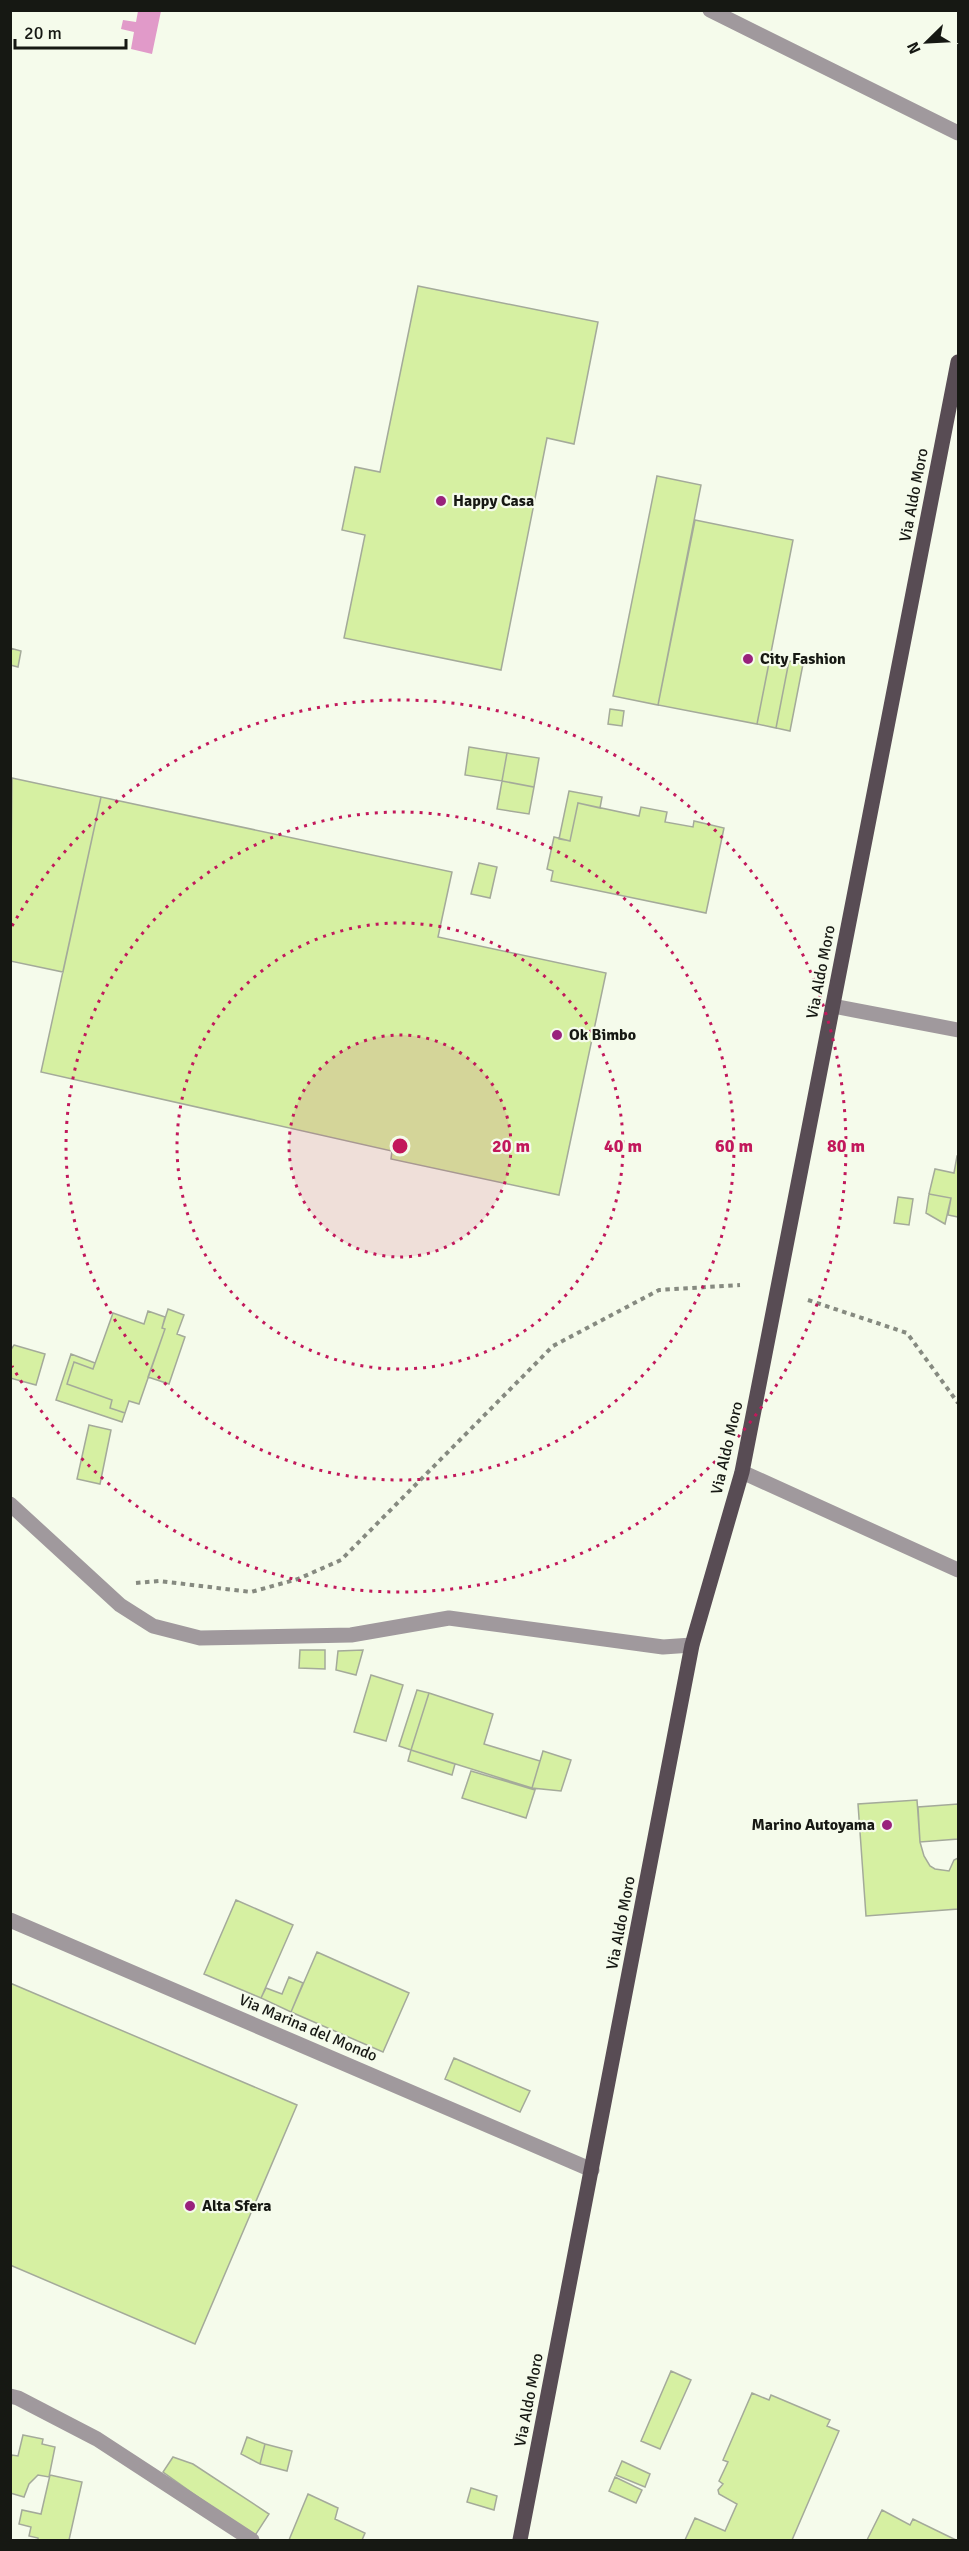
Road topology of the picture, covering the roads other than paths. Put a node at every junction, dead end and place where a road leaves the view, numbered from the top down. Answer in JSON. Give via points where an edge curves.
{"nodes":[{"id":1,"x":710,"y":10,"type":"edge"},
{"id":2,"x":958,"y":134,"type":"edge"},
{"id":3,"x":958,"y":362,"type":"edge"},
{"id":4,"x":955,"y":395,"type":"edge"},
{"id":5,"x":833,"y":1006,"type":"junction"},
{"id":6,"x":958,"y":1030,"type":"edge"},
{"id":7,"x":742,"y":1472,"type":"junction"},
{"id":8,"x":10,"y":1504,"type":"edge"},
{"id":9,"x":958,"y":1570,"type":"edge"},
{"id":10,"x":692,"y":1645,"type":"junction"},
{"id":11,"x":10,"y":1920,"type":"edge"},
{"id":12,"x":592,"y":2170,"type":"junction"},
{"id":13,"x":10,"y":2396,"type":"edge"},
{"id":14,"x":252,"y":2541,"type":"edge"},
{"id":15,"x":520,"y":2541,"type":"edge"}],
"edges":[{"from":1,"to":2,"type":"street"},
{"from":3,"to":4,"type":"main road","name":"Via Aldo Moro"},
{"from":4,"to":5,"type":"main road","name":"Via Aldo Moro"},
{"from":5,"to":6,"type":"street"},
{"from":5,"to":7,"type":"main road","name":"Via Aldo Moro"},
{"from":7,"to":9,"type":"street"},
{"from":7,"to":10,"type":"main road","name":"Via Aldo Moro"},
{"from":8,"to":10,"type":"street","via":[[120,1605],[153,1626],[200,1638],[351,1635],[449,1618],[663,1647]]},
{"from":10,"to":12,"type":"main road","name":"Via Aldo Moro"},
{"from":11,"to":12,"type":"street","name":"Via Marina del Mondo"},
{"from":12,"to":15,"type":"main road","name":"Via Aldo Moro"},
{"from":13,"to":14,"type":"street","via":[[97,2439]]}]}
